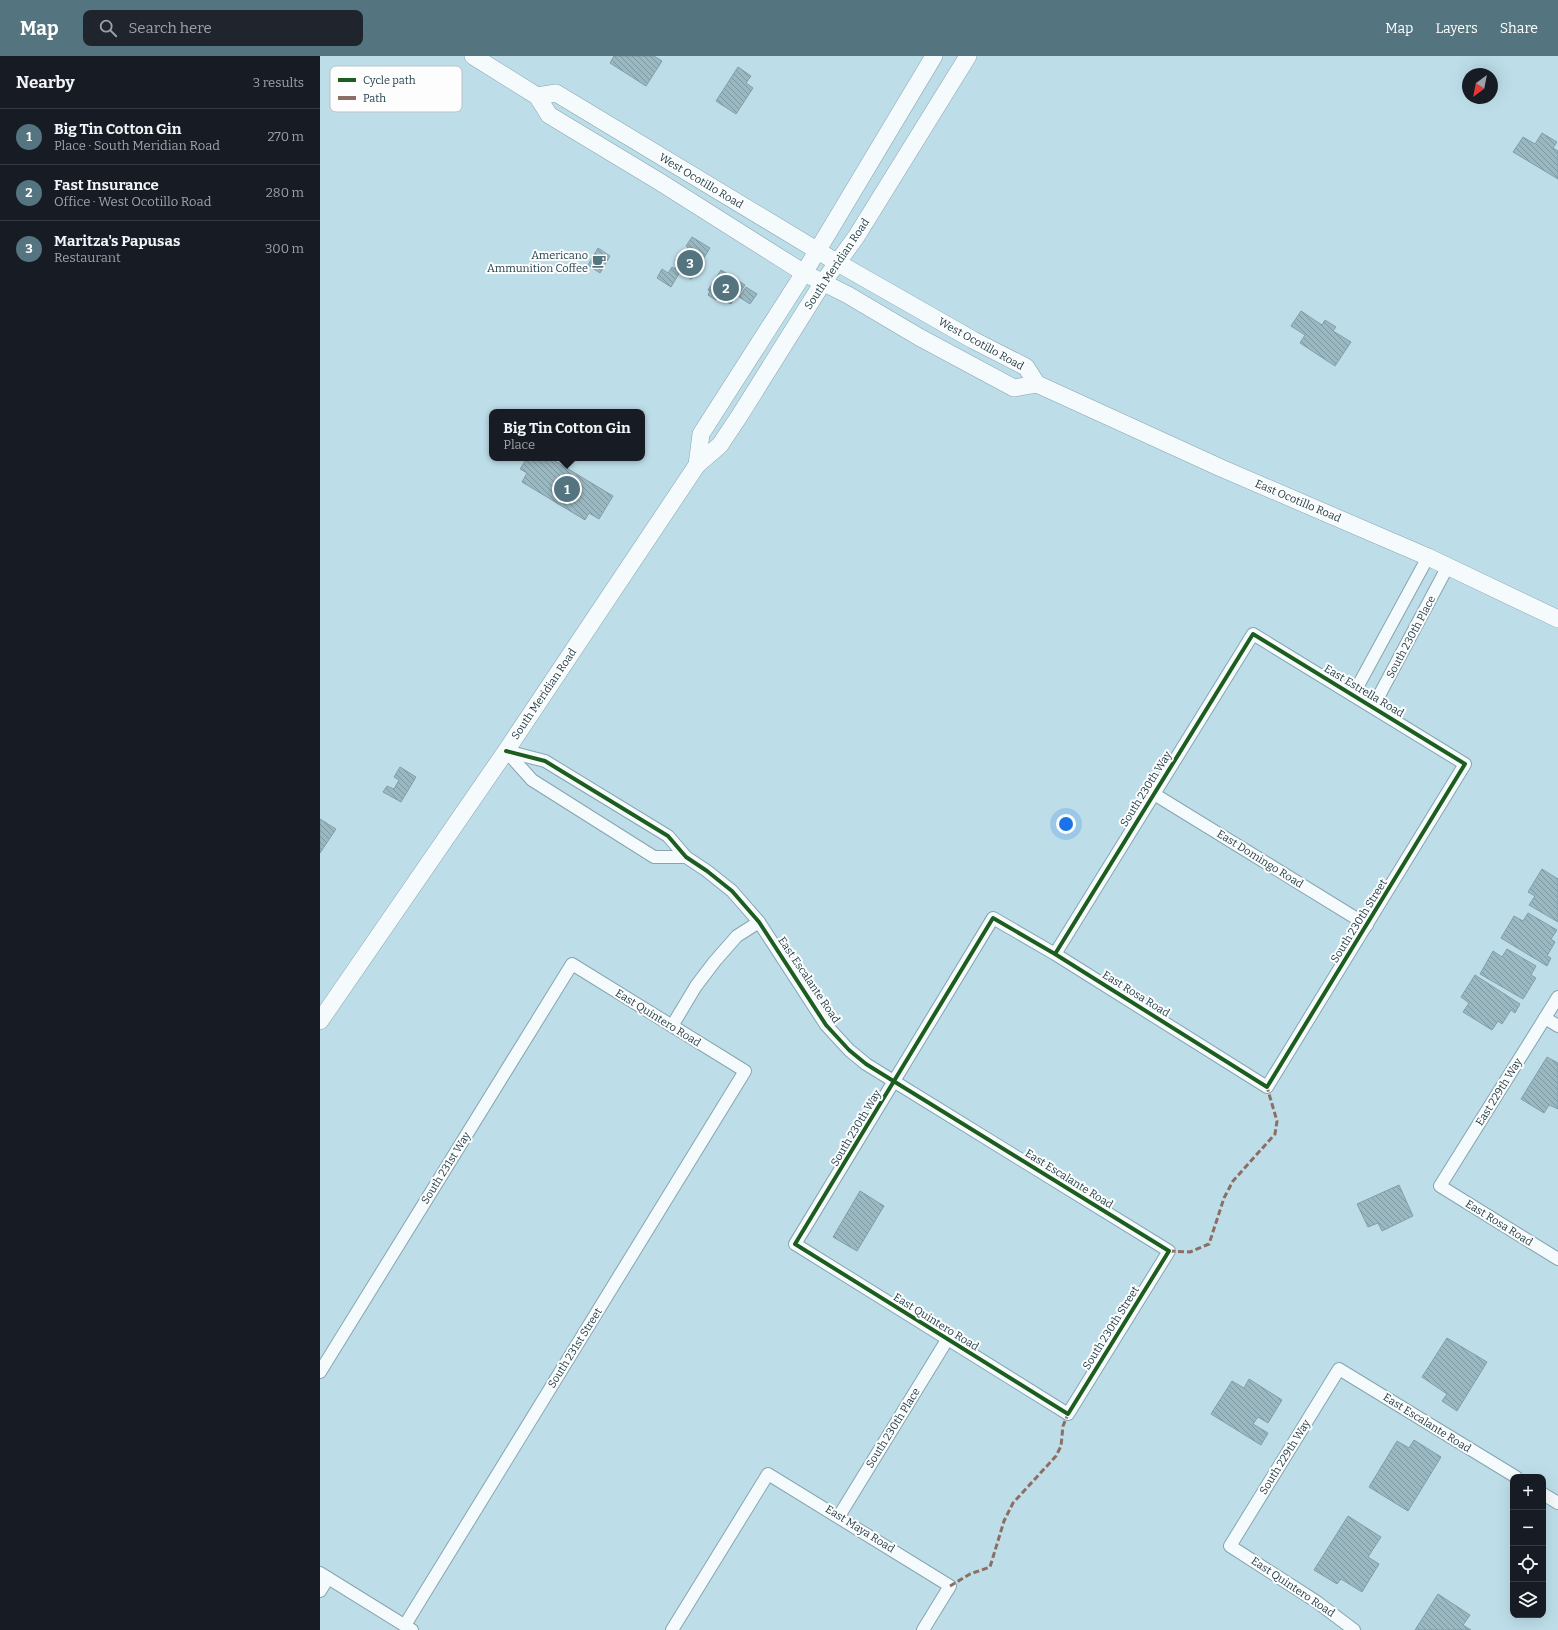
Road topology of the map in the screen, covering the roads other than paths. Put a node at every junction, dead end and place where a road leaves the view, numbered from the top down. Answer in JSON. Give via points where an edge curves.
{"nodes":[{"id":1,"x":473,"y":56,"type":"edge"},
{"id":2,"x":934,"y":56,"type":"edge"},
{"id":3,"x":968,"y":56,"type":"edge"},
{"id":4,"x":537,"y":96,"type":"junction"},
{"id":5,"x":818,"y":250,"type":"junction"},
{"id":6,"x":838,"y":263,"type":"junction"},
{"id":7,"x":804,"y":273,"type":"junction"},
{"id":8,"x":822,"y":284,"type":"junction"},
{"id":9,"x":1037,"y":384,"type":"junction"},
{"id":10,"x":697,"y":464,"type":"junction"},
{"id":11,"x":1428,"y":557,"type":"junction"},
{"id":12,"x":1448,"y":566,"type":"junction"},
{"id":13,"x":1558,"y":619,"type":"edge"},
{"id":14,"x":1253,"y":634,"type":"joint"},
{"id":15,"x":1353,"y":695,"type":"junction"},
{"id":16,"x":1373,"y":707,"type":"junction"},
{"id":17,"x":506,"y":751,"type":"junction"},
{"id":18,"x":1465,"y":764,"type":"joint"},
{"id":19,"x":1154,"y":794,"type":"junction"},
{"id":20,"x":686,"y":857,"type":"junction"},
{"id":21,"x":993,"y":918,"type":"joint"},
{"id":22,"x":758,"y":922,"type":"junction"},
{"id":23,"x":1367,"y":925,"type":"junction"},
{"id":24,"x":1054,"y":954,"type":"junction"},
{"id":25,"x":572,"y":964,"type":"joint"},
{"id":26,"x":1558,"y":997,"type":"edge"},
{"id":27,"x":1545,"y":1018,"type":"junction"},
{"id":28,"x":320,"y":1021,"type":"edge"},
{"id":29,"x":672,"y":1026,"type":"junction"},
{"id":30,"x":1558,"y":1026,"type":"edge"},
{"id":31,"x":745,"y":1071,"type":"joint"},
{"id":32,"x":895,"y":1082,"type":"junction"},
{"id":33,"x":1267,"y":1087,"type":"joint"},
{"id":34,"x":1440,"y":1186,"type":"joint"},
{"id":35,"x":795,"y":1244,"type":"joint"},
{"id":36,"x":1169,"y":1251,"type":"joint"},
{"id":37,"x":1558,"y":1259,"type":"edge"},
{"id":38,"x":947,"y":1340,"type":"junction"},
{"id":39,"x":1339,"y":1369,"type":"joint"},
{"id":40,"x":320,"y":1372,"type":"edge"},
{"id":41,"x":1068,"y":1414,"type":"joint"},
{"id":42,"x":1511,"y":1474,"type":"edge"},
{"id":43,"x":1546,"y":1496,"type":"edge"},
{"id":44,"x":1558,"y":1503,"type":"edge"},
{"id":45,"x":839,"y":1516,"type":"junction"},
{"id":46,"x":1230,"y":1546,"type":"joint"},
{"id":47,"x":324,"y":1576,"type":"edge"},
{"id":48,"x":320,"y":1591,"type":"edge"},
{"id":49,"x":408,"y":1628,"type":"edge"},
{"id":50,"x":672,"y":1630,"type":"edge"},
{"id":51,"x":923,"y":1630,"type":"edge"},
{"id":52,"x":1354,"y":1630,"type":"edge"}],
"edges":[{"from":1,"to":4,"type":"main road","name":"West Ocotillo Road"},
{"from":2,"to":5,"type":"main road","name":"South Meridian Road"},
{"from":3,"to":6,"type":"main road","name":"South Meridian Road"},
{"from":4,"to":5,"type":"main road","name":"West Ocotillo Road","via":[[556,93]]},
{"from":4,"to":7,"type":"main road","name":"West Ocotillo Road","via":[[549,115]]},
{"from":5,"to":6,"type":"main road","name":"West Ocotillo Road"},
{"from":5,"to":7,"type":"main road","name":"South Meridian Road"},
{"from":6,"to":8,"type":"main road","name":"South Meridian Road"},
{"from":6,"to":9,"type":"main road","name":"West Ocotillo Road","via":[[973,340],[1026,367]]},
{"from":7,"to":8,"type":"main road","name":"West Ocotillo Road"},
{"from":7,"to":10,"type":"main road","name":"South Meridian Road","via":[[701,434]]},
{"from":8,"to":9,"type":"main road","name":"West Ocotillo Road","via":[[848,295],[1014,388]]},
{"from":8,"to":10,"type":"main road","name":"South Meridian Road","via":[[720,445]]},
{"from":9,"to":11,"type":"main road","name":"East Ocotillo Road","via":[[1221,468]]},
{"from":10,"to":17,"type":"main road","name":"South Meridian Road"},
{"from":11,"to":12,"type":"main road","name":"East Ocotillo Road"},
{"from":11,"to":15,"type":"street"},
{"from":12,"to":13,"type":"main road","name":"East Ocotillo Road"},
{"from":12,"to":16,"type":"street","name":"South 230th Place"},
{"from":14,"to":15,"type":"street","name":"East Estrella Road"},
{"from":14,"to":19,"type":"street","name":"South 230th Way"},
{"from":15,"to":16,"type":"street","name":"East Estrella Road"},
{"from":16,"to":18,"type":"street","name":"East Estrella Road"},
{"from":17,"to":20,"type":"street","name":"East Escalante Road","via":[[545,761],[668,836]]},
{"from":17,"to":20,"type":"street","via":[[532,780],[654,857]]},
{"from":17,"to":28,"type":"main road","name":"South Meridian Road"},
{"from":18,"to":23,"type":"street","name":"South 230th Street"},
{"from":19,"to":23,"type":"street","name":"East Domingo Road"},
{"from":19,"to":24,"type":"street","name":"South 230th Way"},
{"from":20,"to":22,"type":"street","name":"East Escalante Road","via":[[732,891]]},
{"from":21,"to":24,"type":"street","name":"East Rosa Road"},
{"from":21,"to":32,"type":"street","name":"South 230th Way"},
{"from":22,"to":29,"type":"street","via":[[737,936],[715,961],[696,986]]},
{"from":22,"to":32,"type":"street","name":"East Escalante Road","via":[[826,1025],[849,1050]]},
{"from":23,"to":33,"type":"street","name":"South 230th Street"},
{"from":24,"to":33,"type":"street","name":"East Rosa Road"},
{"from":25,"to":29,"type":"street","name":"East Quintero Road"},
{"from":25,"to":40,"type":"street","name":"South 231st Way"},
{"from":26,"to":27,"type":"street","name":"East 229th Way"},
{"from":27,"to":30,"type":"street"},
{"from":27,"to":34,"type":"street","name":"East 229th Way"},
{"from":29,"to":31,"type":"street","name":"East Quintero Road"},
{"from":31,"to":49,"type":"street","name":"South 231st Street"},
{"from":32,"to":35,"type":"street","name":"South 230th Way"},
{"from":32,"to":36,"type":"street","name":"East Escalante Road"},
{"from":34,"to":37,"type":"street","name":"East Rosa Road"},
{"from":35,"to":38,"type":"street","name":"East Quintero Road"},
{"from":36,"to":41,"type":"street","name":"South 230th Street"},
{"from":38,"to":41,"type":"street","name":"East Quintero Road"},
{"from":38,"to":45,"type":"street","name":"South 230th Place"},
{"from":39,"to":42,"type":"street","name":"East Escalante Road"},
{"from":39,"to":46,"type":"street","name":"South 229th Way"},
{"from":43,"to":44,"type":"street"},
{"from":45,"to":50,"type":"street","name":"East Maya Road","via":[[768,1474]]},
{"from":45,"to":51,"type":"street","name":"East Maya Road","via":[[950,1586]]},
{"from":46,"to":52,"type":"street","name":"East Quintero Road","via":[[1317,1602]]},
{"from":47,"to":48,"type":"street"},
{"from":47,"to":49,"type":"street"}]}
